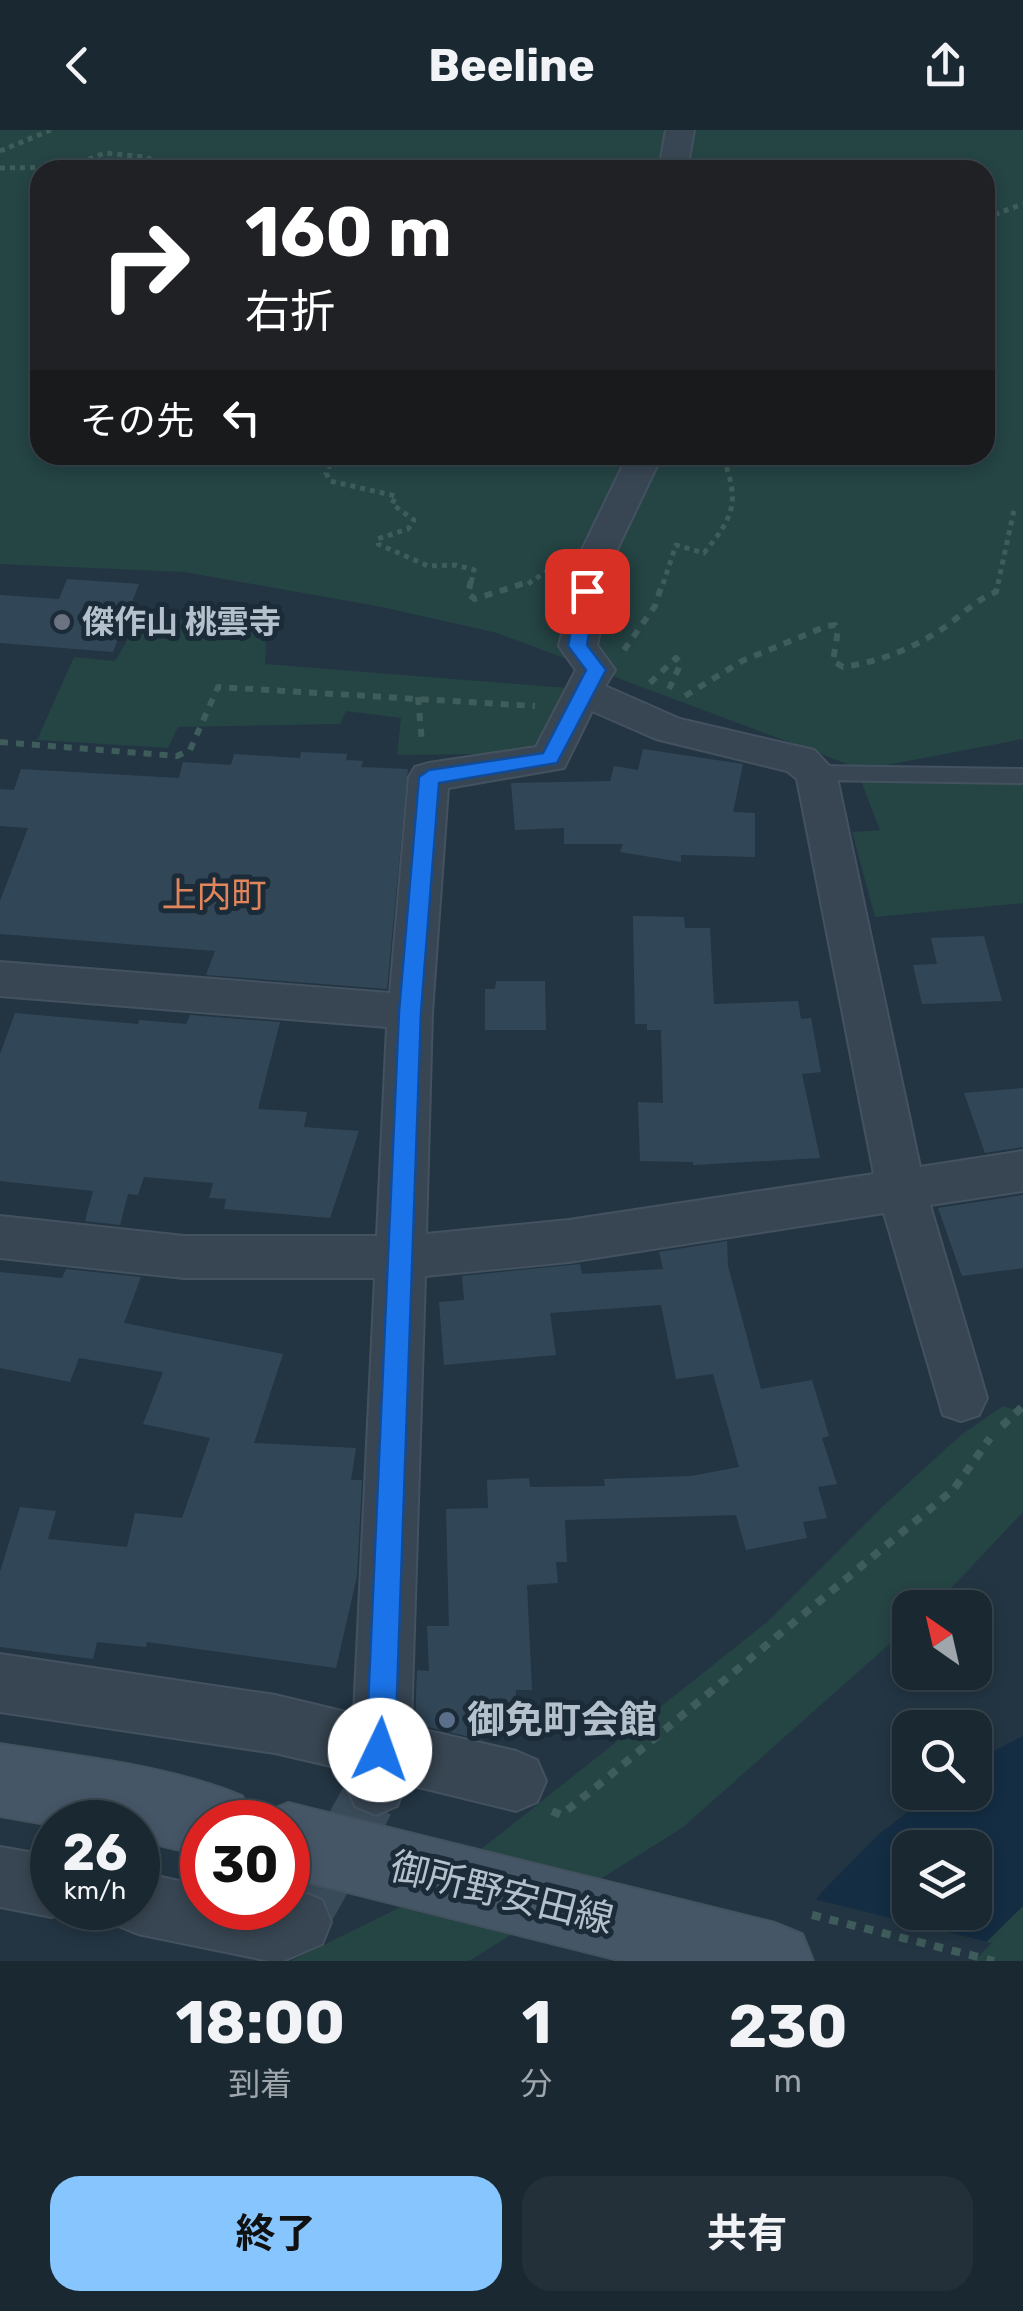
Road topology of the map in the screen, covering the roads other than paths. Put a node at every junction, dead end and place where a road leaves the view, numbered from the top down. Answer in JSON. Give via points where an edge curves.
{"nodes":[{"id":1,"x":680,"y":130,"type":"edge"},
{"id":2,"x":675,"y":160,"type":"edge"},
{"id":3,"x":640,"y":465,"type":"edge"},
{"id":4,"x":584,"y":690,"type":"junction"},
{"id":5,"x":816,"y":774,"type":"junction"},
{"id":6,"x":1023,"y":776,"type":"edge"},
{"id":7,"x":0,"y":978,"type":"edge"},
{"id":8,"x":410,"y":1012,"type":"junction"},
{"id":9,"x":1023,"y":1170,"type":"edge"},
{"id":10,"x":901,"y":1189,"type":"junction"},
{"id":11,"x":0,"y":1238,"type":"edge"},
{"id":12,"x":402,"y":1258,"type":"junction"},
{"id":13,"x":961,"y":1398,"type":"dead end"},
{"id":14,"x":0,"y":1684,"type":"edge"},
{"id":15,"x":378,"y":1768,"type":"junction"},
{"id":16,"x":0,"y":1780,"type":"edge"},
{"id":17,"x":516,"y":1782,"type":"road end"},
{"id":18,"x":180,"y":1813,"type":"edge"},
{"id":19,"x":310,"y":1846,"type":"edge"},
{"id":20,"x":0,"y":1877,"type":"edge"},
{"id":21,"x":30,"y":1882,"type":"edge"},
{"id":22,"x":775,"y":1961,"type":"edge"}],
"edges":[{"from":1,"to":2,"type":"street"},
{"from":3,"to":4,"type":"street","via":[[592,571],[578,646]]},
{"from":4,"to":5,"type":"street","via":[[699,739],[800,760]]},
{"from":4,"to":8,"type":"street","via":[[550,758],[429,777]]},
{"from":5,"to":6,"type":"lane"},
{"from":5,"to":10,"type":"street"},
{"from":7,"to":8,"type":"street"},
{"from":8,"to":12,"type":"street"},
{"from":9,"to":10,"type":"street"},
{"from":10,"to":12,"type":"street","via":[[569,1241]]},
{"from":10,"to":13,"type":"street"},
{"from":11,"to":12,"type":"street","via":[[184,1257]]},
{"from":12,"to":15,"type":"street"},
{"from":14,"to":15,"type":"street","via":[[275,1724]]},
{"from":15,"to":17,"type":"street"},
{"from":16,"to":18,"type":"main road"},
{"from":19,"to":22,"type":"main road","name":"御所野安田線"},
{"from":20,"to":21,"type":"street"}]}
